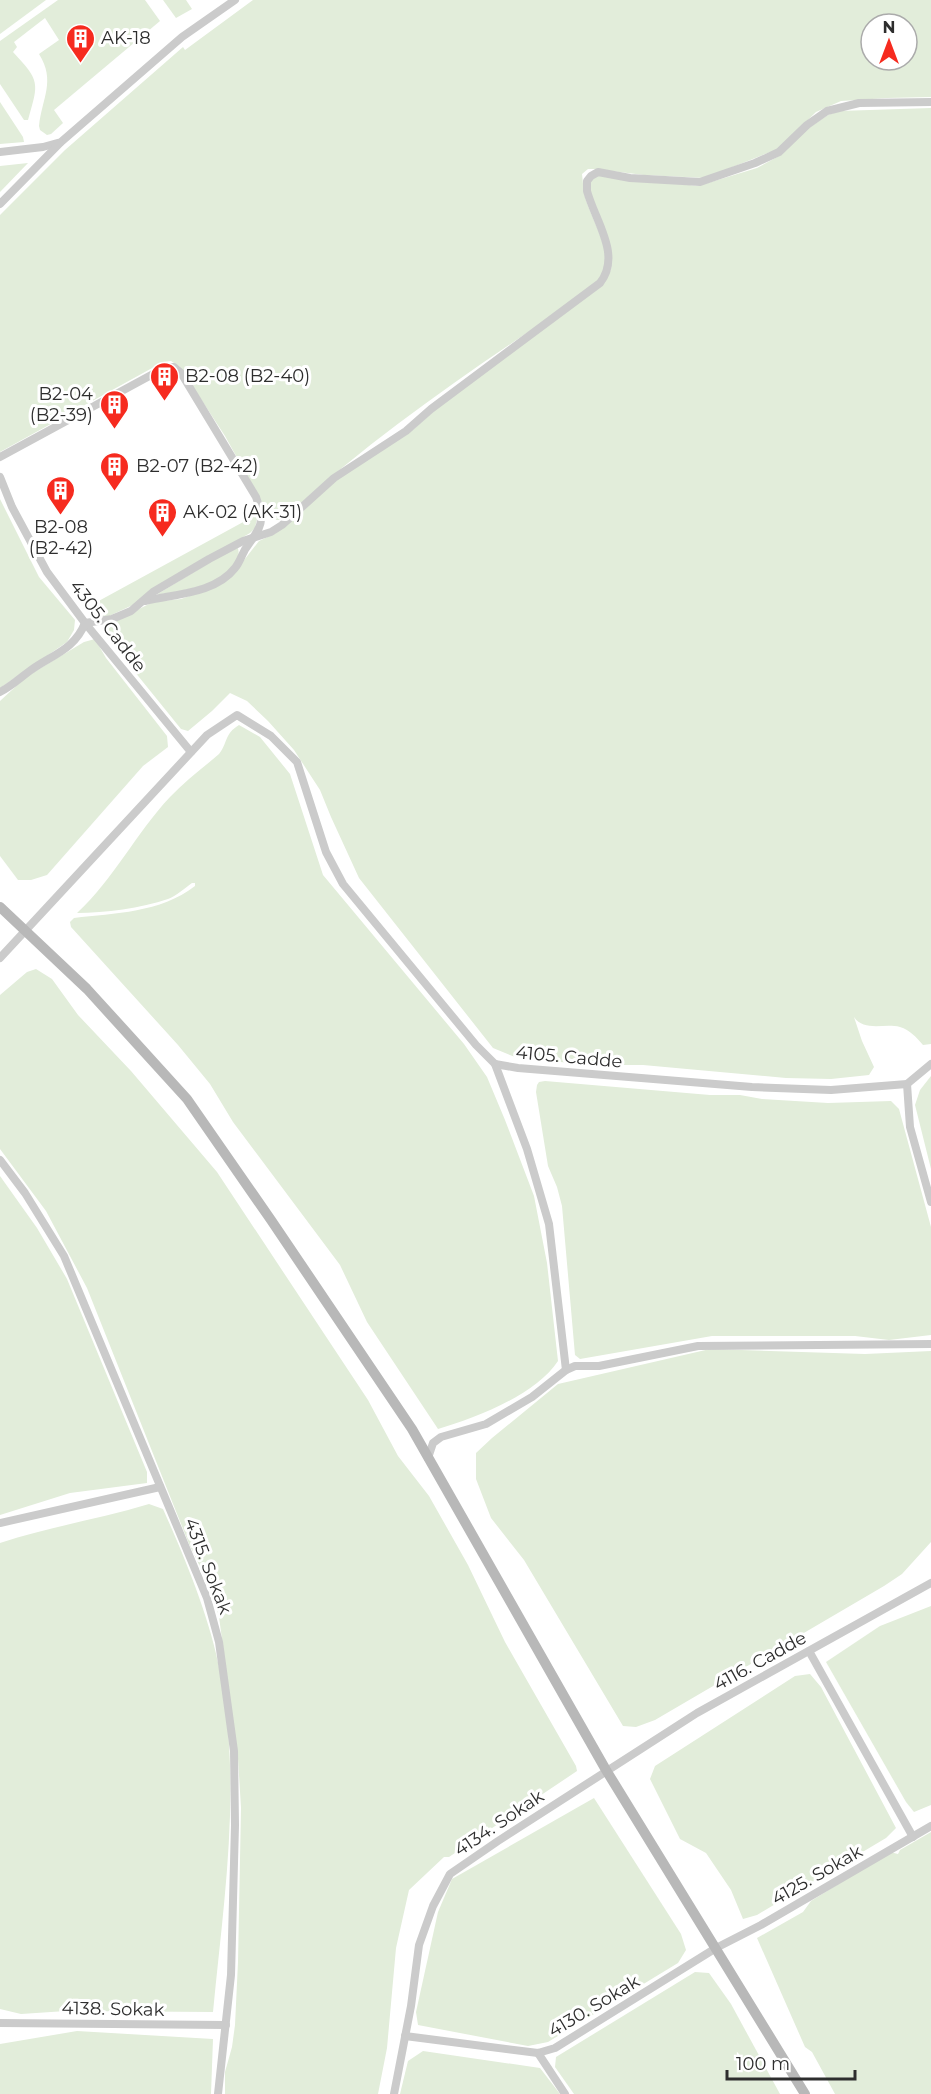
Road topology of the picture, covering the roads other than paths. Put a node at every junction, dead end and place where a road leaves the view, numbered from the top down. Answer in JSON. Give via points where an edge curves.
{"nodes":[{"id":1,"x":235,"y":0,"type":"edge"},
{"id":2,"x":931,"y":102,"type":"edge"},
{"id":3,"x":61,"y":142,"type":"junction"},
{"id":4,"x":0,"y":152,"type":"edge"},
{"id":5,"x":0,"y":204,"type":"edge"},
{"id":6,"x":0,"y":457,"type":"edge"},
{"id":7,"x":0,"y":477,"type":"edge"},
{"id":8,"x":254,"y":537,"type":"junction"},
{"id":9,"x":142,"y":602,"type":"junction"},
{"id":10,"x":85,"y":623,"type":"junction"},
{"id":11,"x":0,"y":692,"type":"edge"},
{"id":12,"x":191,"y":752,"type":"junction"},
{"id":13,"x":0,"y":907,"type":"edge"},
{"id":14,"x":24,"y":932,"type":"junction"},
{"id":15,"x":0,"y":958,"type":"edge"},
{"id":16,"x":495,"y":1064,"type":"junction"},
{"id":17,"x":931,"y":1064,"type":"edge"},
{"id":18,"x":907,"y":1084,"type":"junction"},
{"id":19,"x":0,"y":1160,"type":"edge"},
{"id":20,"x":931,"y":1202,"type":"edge"},
{"id":21,"x":931,"y":1344,"type":"edge"},
{"id":22,"x":566,"y":1370,"type":"junction"},
{"id":23,"x":428,"y":1459,"type":"junction"},
{"id":24,"x":160,"y":1487,"type":"junction"},
{"id":25,"x":0,"y":1523,"type":"edge"},
{"id":26,"x":931,"y":1583,"type":"edge"},
{"id":27,"x":809,"y":1651,"type":"junction"},
{"id":28,"x":606,"y":1770,"type":"junction"},
{"id":29,"x":931,"y":1826,"type":"edge"},
{"id":30,"x":913,"y":1837,"type":"junction"},
{"id":31,"x":716,"y":1948,"type":"junction"},
{"id":32,"x":0,"y":2023,"type":"edge"},
{"id":33,"x":226,"y":2025,"type":"junction"},
{"id":34,"x":405,"y":2036,"type":"junction"},
{"id":35,"x":538,"y":2053,"type":"junction"},
{"id":36,"x":218,"y":2094,"type":"edge"},
{"id":37,"x":394,"y":2094,"type":"edge"},
{"id":38,"x":565,"y":2094,"type":"edge"},
{"id":39,"x":805,"y":2094,"type":"edge"}],
"edges":[{"from":1,"to":3,"type":"street","via":[[182,37]]},
{"from":2,"to":8,"type":"street","via":[[860,103],[827,111],[779,152],[700,182],[598,172],[591,176],[587,191],[609,256],[608,270],[600,283],[406,431],[334,478],[282,525]]},
{"from":3,"to":4,"type":"street"},
{"from":3,"to":5,"type":"street"},
{"from":6,"to":8,"type":"street","via":[[166,367],[174,367],[256,497],[262,515]]},
{"from":7,"to":10,"type":"street","name":"4305. Cadde","via":[[47,572]]},
{"from":8,"to":9,"type":"street","via":[[209,559]]},
{"from":8,"to":9,"type":"street","via":[[235,569],[222,579],[201,590]]},
{"from":9,"to":10,"type":"street","via":[[112,619]]},
{"from":10,"to":11,"type":"street","via":[[68,648]]},
{"from":10,"to":12,"type":"street","name":"4305. Cadde"},
{"from":12,"to":14,"type":"street"},
{"from":12,"to":16,"type":"street","name":"4105. Cadde","via":[[207,735],[237,715],[271,736],[297,762],[326,852],[343,884]]},
{"from":13,"to":14,"type":"street"},
{"from":14,"to":15,"type":"street"},
{"from":14,"to":23,"type":"street","via":[[87,989],[187,1099],[412,1429]]},
{"from":16,"to":18,"type":"street","name":"4105. Cadde","via":[[752,1087],[831,1090]]},
{"from":16,"to":22,"type":"street","via":[[527,1149],[549,1224]]},
{"from":17,"to":18,"type":"street"},
{"from":18,"to":20,"type":"street","via":[[910,1127]]},
{"from":19,"to":24,"type":"street","name":"4315. Sokak","via":[[64,1256]]},
{"from":21,"to":22,"type":"street","via":[[698,1346]]},
{"from":22,"to":23,"type":"street","via":[[486,1424],[441,1437],[433,1443]]},
{"from":23,"to":28,"type":"street"},
{"from":24,"to":25,"type":"street"},
{"from":24,"to":33,"type":"street","name":"4315. Sokak","via":[[207,1598],[219,1642],[234,1751],[231,1975]]},
{"from":26,"to":27,"type":"street","name":"4116. Cadde"},
{"from":27,"to":28,"type":"street","name":"4116. Cadde","via":[[697,1713]]},
{"from":27,"to":30,"type":"street"},
{"from":28,"to":31,"type":"street"},
{"from":28,"to":34,"type":"street","name":"4134. Sokak","via":[[450,1874],[419,1945]]},
{"from":29,"to":30,"type":"street","name":"4125. Sokak"},
{"from":30,"to":31,"type":"street","name":"4125. Sokak"},
{"from":31,"to":35,"type":"street","name":"4130. Sokak","via":[[591,2028]]},
{"from":31,"to":39,"type":"street"},
{"from":32,"to":33,"type":"street","name":"4138. Sokak"},
{"from":33,"to":36,"type":"street","name":"4315. Sokak"},
{"from":34,"to":35,"type":"street","name":"4130. Sokak"},
{"from":34,"to":37,"type":"street","name":"4134. Sokak"},
{"from":35,"to":38,"type":"street"}]}
